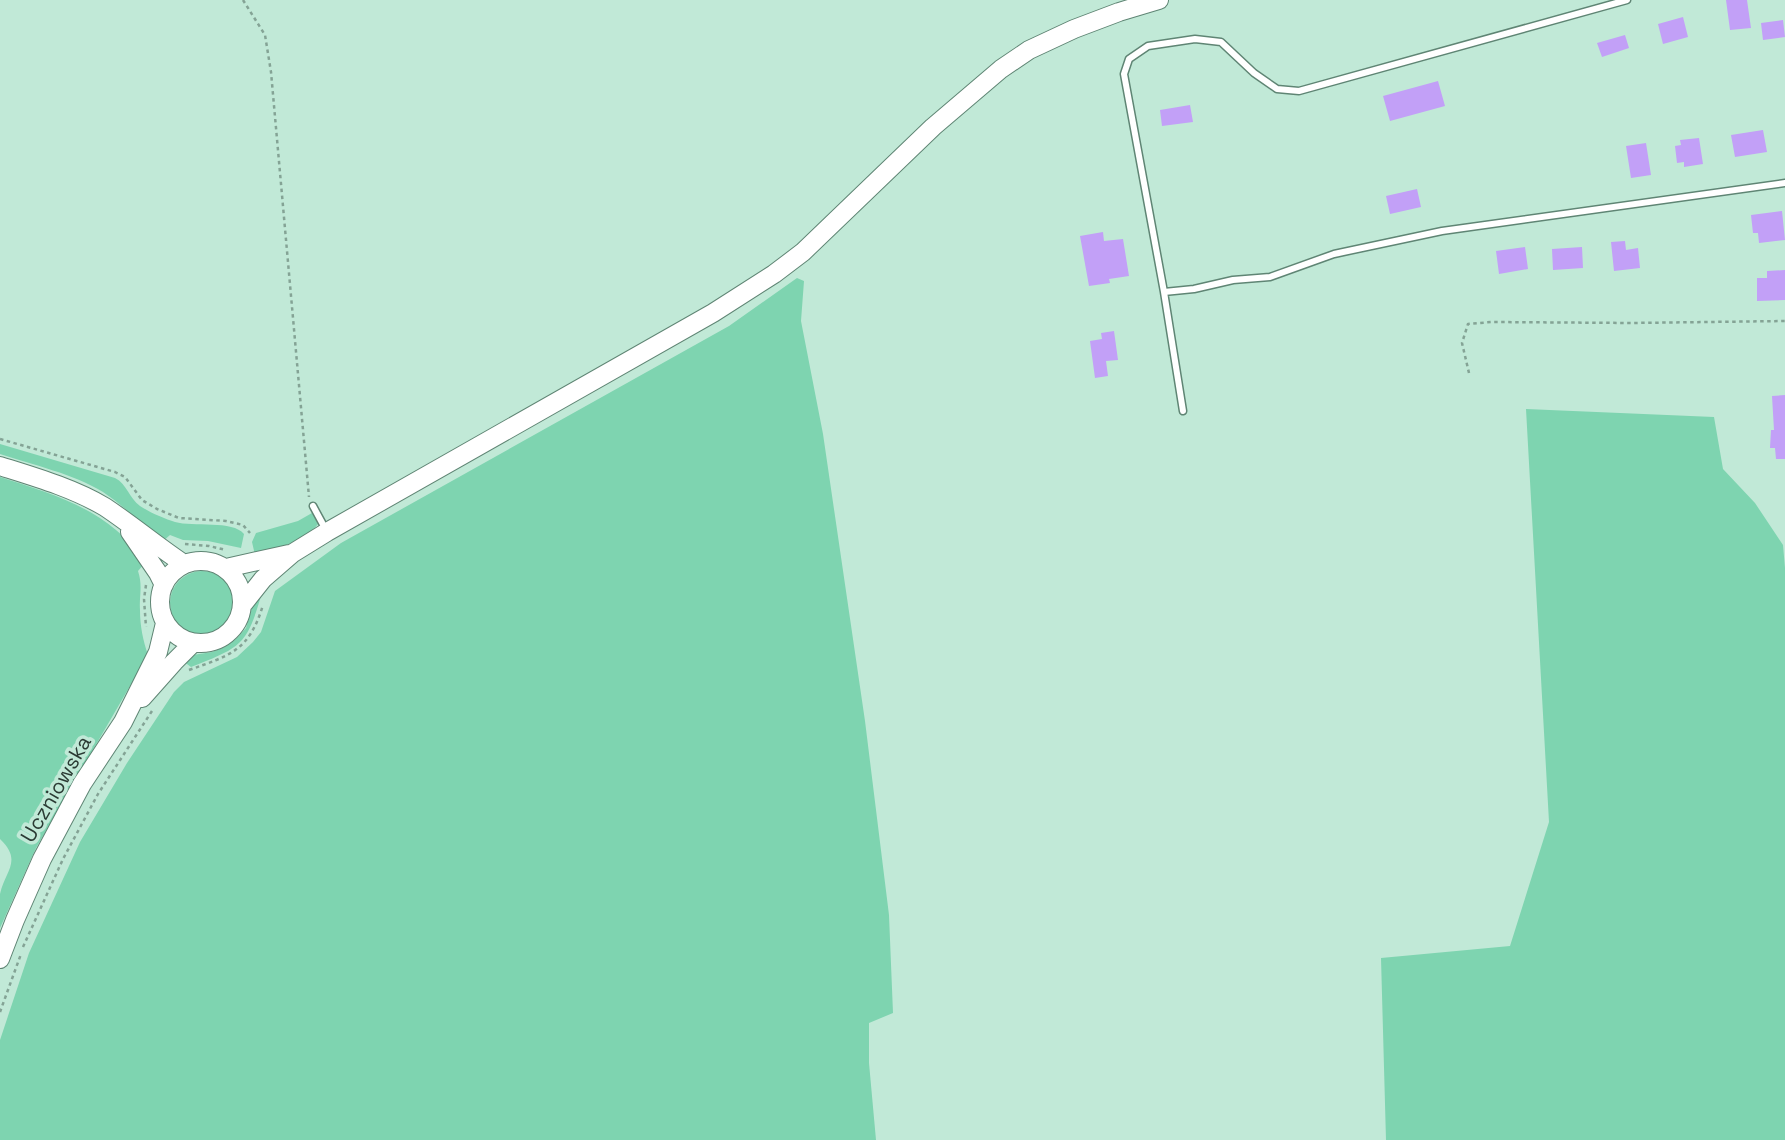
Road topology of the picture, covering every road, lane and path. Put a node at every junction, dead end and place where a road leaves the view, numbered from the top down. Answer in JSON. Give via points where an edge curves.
{"nodes":[{"id":1,"x":243,"y":0,"type":"edge"},
{"id":2,"x":1159,"y":0,"type":"edge"},
{"id":3,"x":1627,"y":0,"type":"edge"},
{"id":4,"x":1785,"y":183,"type":"edge"},
{"id":5,"x":1164,"y":292,"type":"junction"},
{"id":6,"x":1785,"y":321,"type":"edge"},
{"id":7,"x":1469,"y":373,"type":"dead end"},
{"id":8,"x":1183,"y":411,"type":"dead end"},
{"id":9,"x":0,"y":439,"type":"edge"},
{"id":10,"x":0,"y":466,"type":"edge"},
{"id":11,"x":313,"y":506,"type":"joint"},
{"id":12,"x":327,"y":532,"type":"junction"},
{"id":13,"x":250,"y":533,"type":"dead end"},
{"id":14,"x":293,"y":553,"type":"junction"},
{"id":15,"x":157,"y":556,"type":"junction"},
{"id":16,"x":229,"y":560,"type":"junction"},
{"id":17,"x":184,"y":564,"type":"junction"},
{"id":18,"x":263,"y":579,"type":"junction"},
{"id":19,"x":164,"y":585,"type":"junction"},
{"id":20,"x":244,"y":603,"type":"junction"},
{"id":21,"x":165,"y":623,"type":"junction"},
{"id":22,"x":192,"y":644,"type":"junction"},
{"id":23,"x":166,"y":657,"type":"junction"},
{"id":24,"x":152,"y":712,"type":"dead end"},
{"id":25,"x":0,"y":959,"type":"edge"},
{"id":26,"x":0,"y":1012,"type":"edge"}],
"edges":[{"from":1,"to":11,"type":"path","via":[[265,35],[271,72],[308,495]]},
{"from":2,"to":12,"type":"main road","via":[[1074,29],[1020,56],[933,127],[803,252],[774,274]]},
{"from":3,"to":5,"type":"lane","via":[[1299,91],[1277,89],[1221,42],[1195,39],[1148,47],[1129,59],[1124,74]]},
{"from":4,"to":5,"type":"lane","via":[[1443,231],[1334,254],[1270,277]]},
{"from":5,"to":8,"type":"lane"},
{"from":6,"to":7,"type":"path","via":[[1468,324],[1462,343]]},
{"from":9,"to":13,"type":"path","via":[[115,472],[125,477],[142,499],[179,518],[226,521],[243,525]]},
{"from":10,"to":15,"type":"main road","via":[[105,508]]},
{"from":11,"to":12,"type":"lane"},
{"from":12,"to":14,"type":"main road"},
{"from":14,"to":16,"type":"main road"},
{"from":14,"to":18,"type":"main road"},
{"from":15,"to":16,"type":"path","via":[[170,541],[209,546]]},
{"from":15,"to":17,"type":"main road"},
{"from":15,"to":19,"type":"main road"},
{"from":15,"to":23,"type":"path","via":[[144,571],[146,624],[150,645]]},
{"from":16,"to":17,"type":"main road"},
{"from":16,"to":20,"type":"main road"},
{"from":17,"to":19,"type":"main road"},
{"from":18,"to":20,"type":"main road"},
{"from":18,"to":23,"type":"path","via":[[268,588],[256,627],[238,649],[186,671]]},
{"from":19,"to":21,"type":"main road","via":[[161,614]]},
{"from":20,"to":22,"type":"main road","via":[[236,625],[226,634],[202,645]]},
{"from":21,"to":22,"type":"main road"},
{"from":21,"to":23,"type":"main road","name":"Uczniowska"},
{"from":22,"to":23,"type":"main road","name":"Uczniowska"},
{"from":23,"to":25,"type":"main road","name":"Uczniowska","via":[[82,784],[42,859]]},
{"from":24,"to":26,"type":"path","via":[[63,859]]}]}
